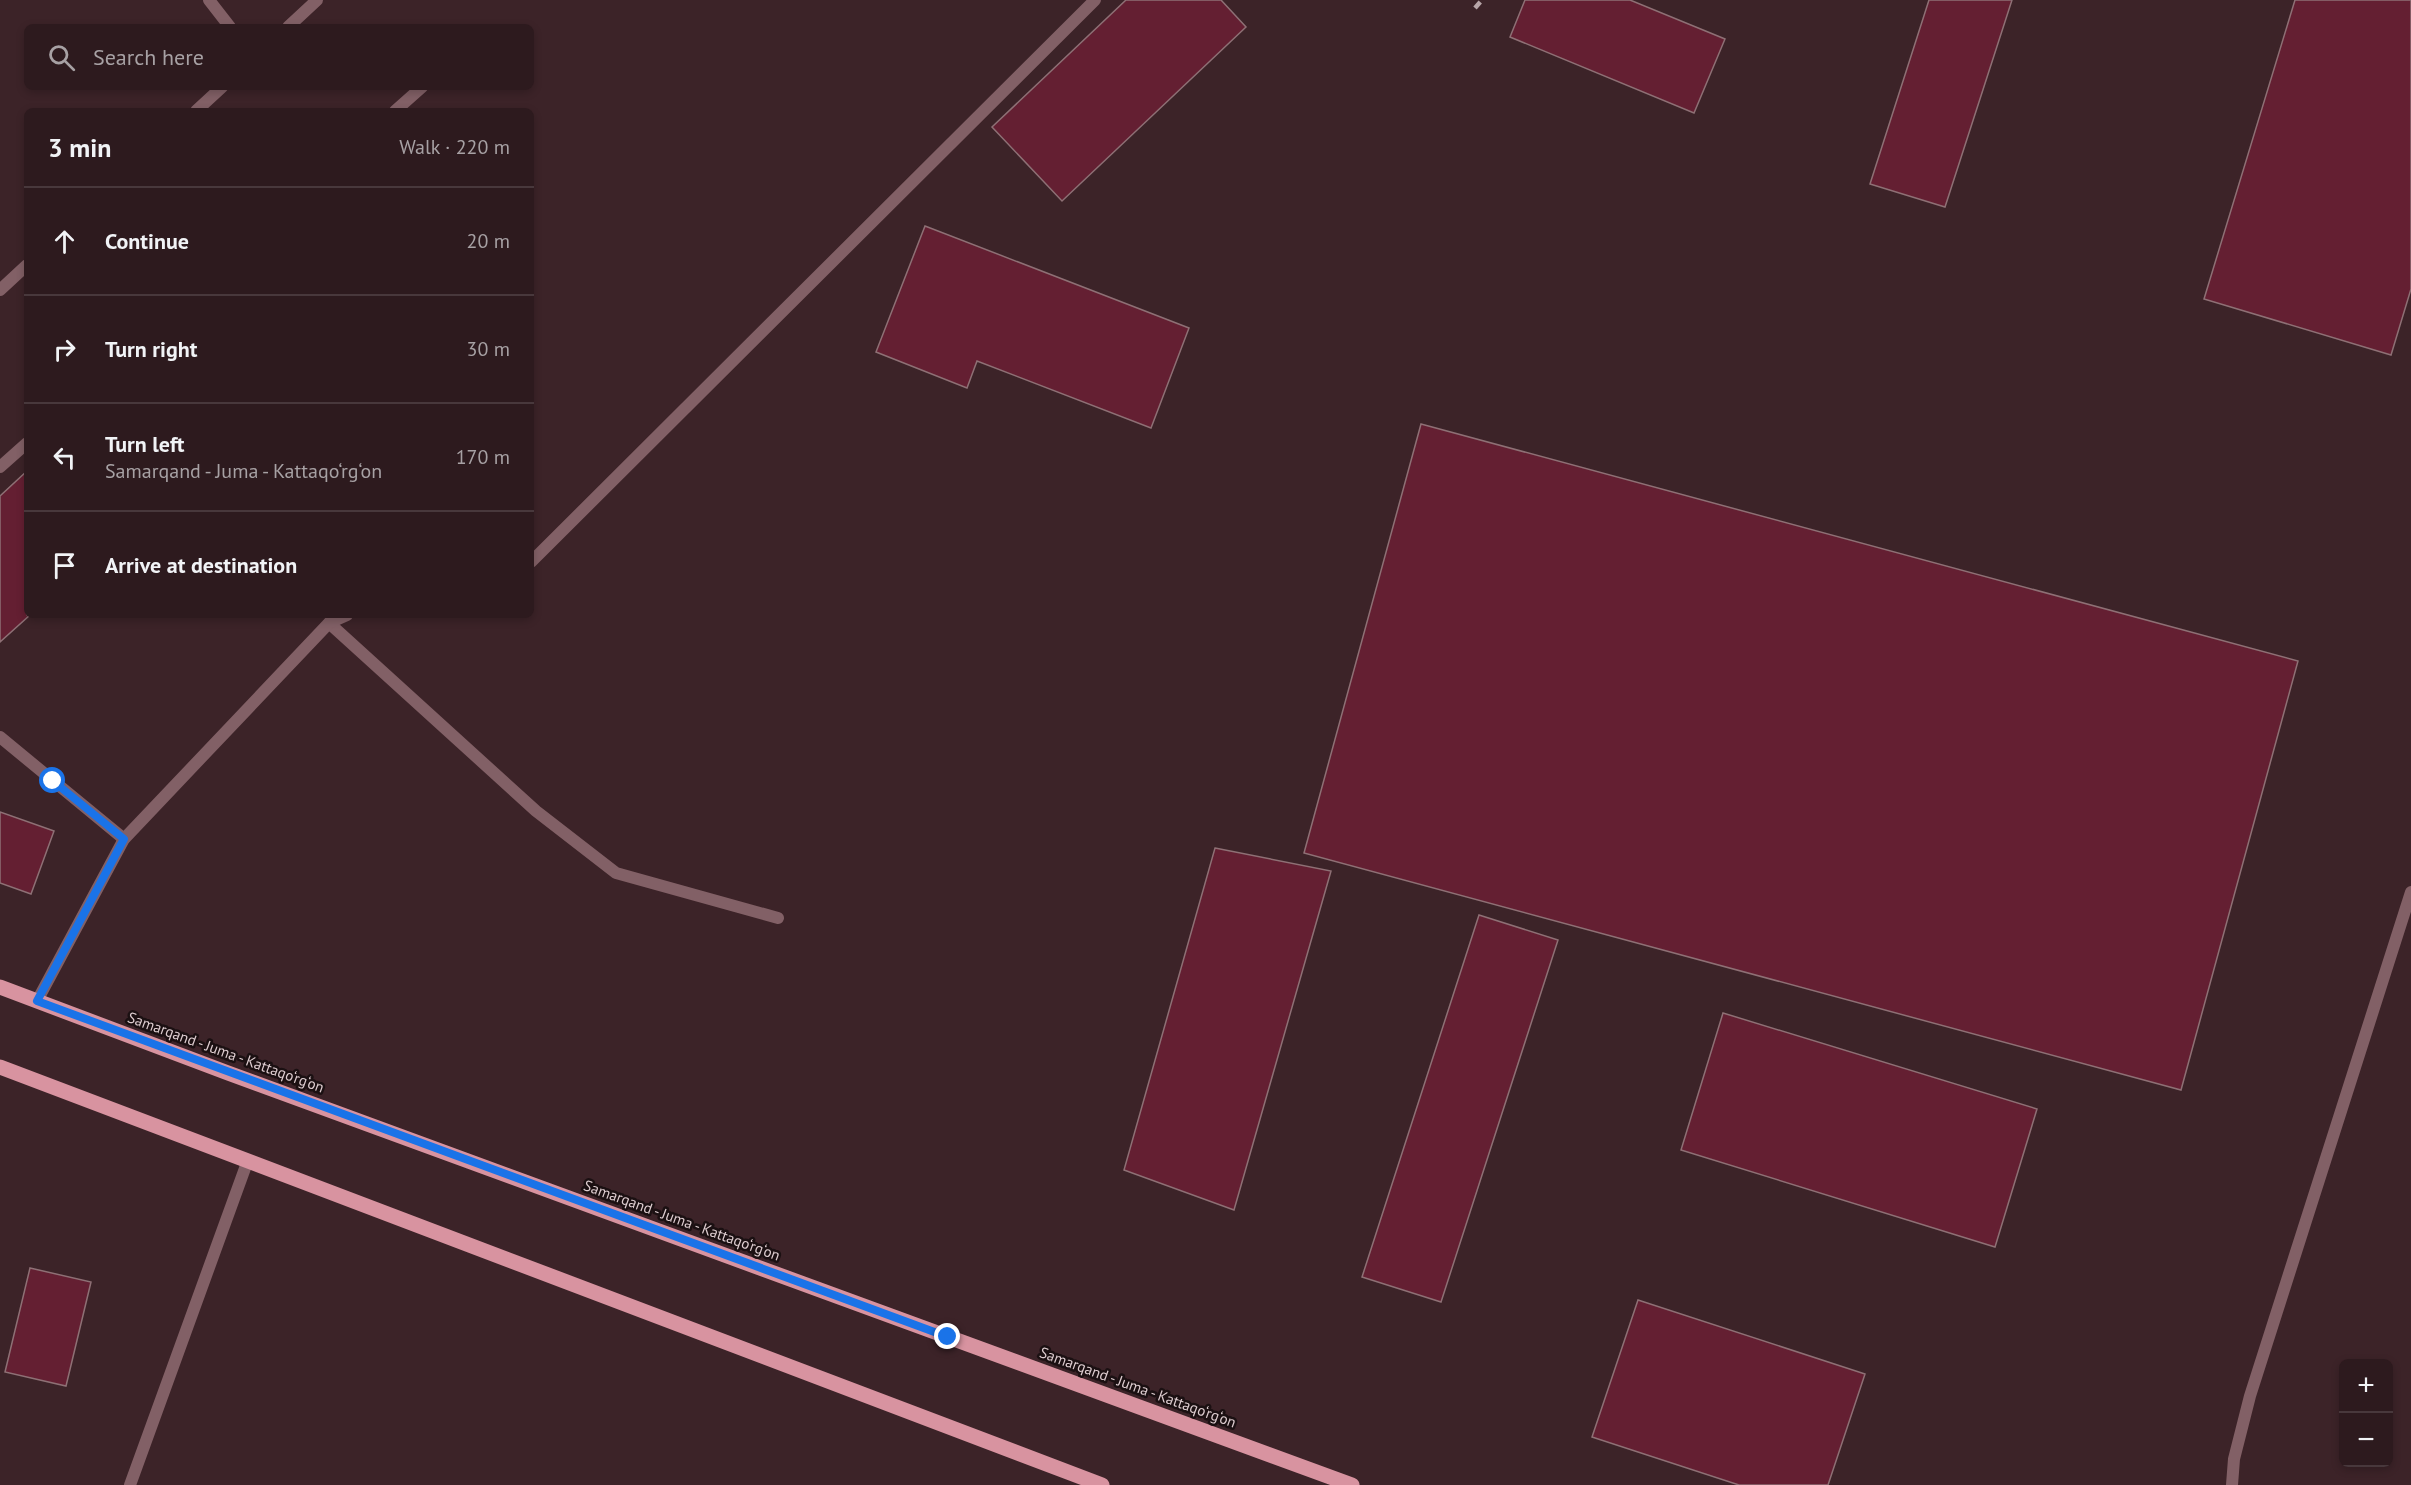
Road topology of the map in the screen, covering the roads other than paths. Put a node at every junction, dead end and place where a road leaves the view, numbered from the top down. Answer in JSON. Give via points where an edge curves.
{"nodes":[{"id":1,"x":208,"y":0,"type":"edge"},
{"id":2,"x":317,"y":0,"type":"edge"},
{"id":3,"x":1095,"y":0,"type":"edge"},
{"id":4,"x":228,"y":24,"type":"edge"},
{"id":5,"x":291,"y":24,"type":"edge"},
{"id":6,"x":219,"y":90,"type":"edge"},
{"id":7,"x":419,"y":90,"type":"edge"},
{"id":8,"x":199,"y":108,"type":"edge"},
{"id":9,"x":398,"y":108,"type":"edge"},
{"id":10,"x":24,"y":268,"type":"edge"},
{"id":11,"x":0,"y":290,"type":"edge"},
{"id":12,"x":24,"y":445,"type":"edge"},
{"id":13,"x":0,"y":467,"type":"edge"},
{"id":14,"x":534,"y":559,"type":"edge"},
{"id":15,"x":340,"y":618,"type":"edge"},
{"id":16,"x":329,"y":623,"type":"junction"},
{"id":17,"x":0,"y":736,"type":"edge"},
{"id":18,"x":124,"y":839,"type":"junction"},
{"id":19,"x":2411,"y":892,"type":"edge"},
{"id":20,"x":778,"y":918,"type":"dead end"},
{"id":21,"x":0,"y":987,"type":"edge"},
{"id":22,"x":37,"y":1001,"type":"junction"},
{"id":23,"x":0,"y":1067,"type":"edge"},
{"id":24,"x":248,"y":1160,"type":"junction"},
{"id":25,"x":130,"y":1485,"type":"edge"},
{"id":26,"x":1102,"y":1485,"type":"edge"},
{"id":27,"x":1352,"y":1485,"type":"edge"},
{"id":28,"x":2232,"y":1485,"type":"edge"}],
"edges":[{"from":1,"to":4,"type":"street"},
{"from":2,"to":5,"type":"street"},
{"from":3,"to":14,"type":"street"},
{"from":6,"to":8,"type":"street"},
{"from":7,"to":9,"type":"street"},
{"from":10,"to":11,"type":"street"},
{"from":12,"to":13,"type":"street"},
{"from":15,"to":16,"type":"street"},
{"from":16,"to":18,"type":"street"},
{"from":16,"to":20,"type":"street","via":[[537,811],[616,873]]},
{"from":17,"to":18,"type":"street"},
{"from":18,"to":22,"type":"street"},
{"from":19,"to":28,"type":"street","via":[[2250,1396],[2234,1459]]},
{"from":21,"to":22,"type":"main road","name":"Samarqand - Juma - Kattaqo‘rg‘on"},
{"from":22,"to":27,"type":"main road","name":"Samarqand - Juma - Kattaqo‘rg‘on"},
{"from":23,"to":24,"type":"main road"},
{"from":24,"to":25,"type":"street"},
{"from":24,"to":26,"type":"main road"}]}
